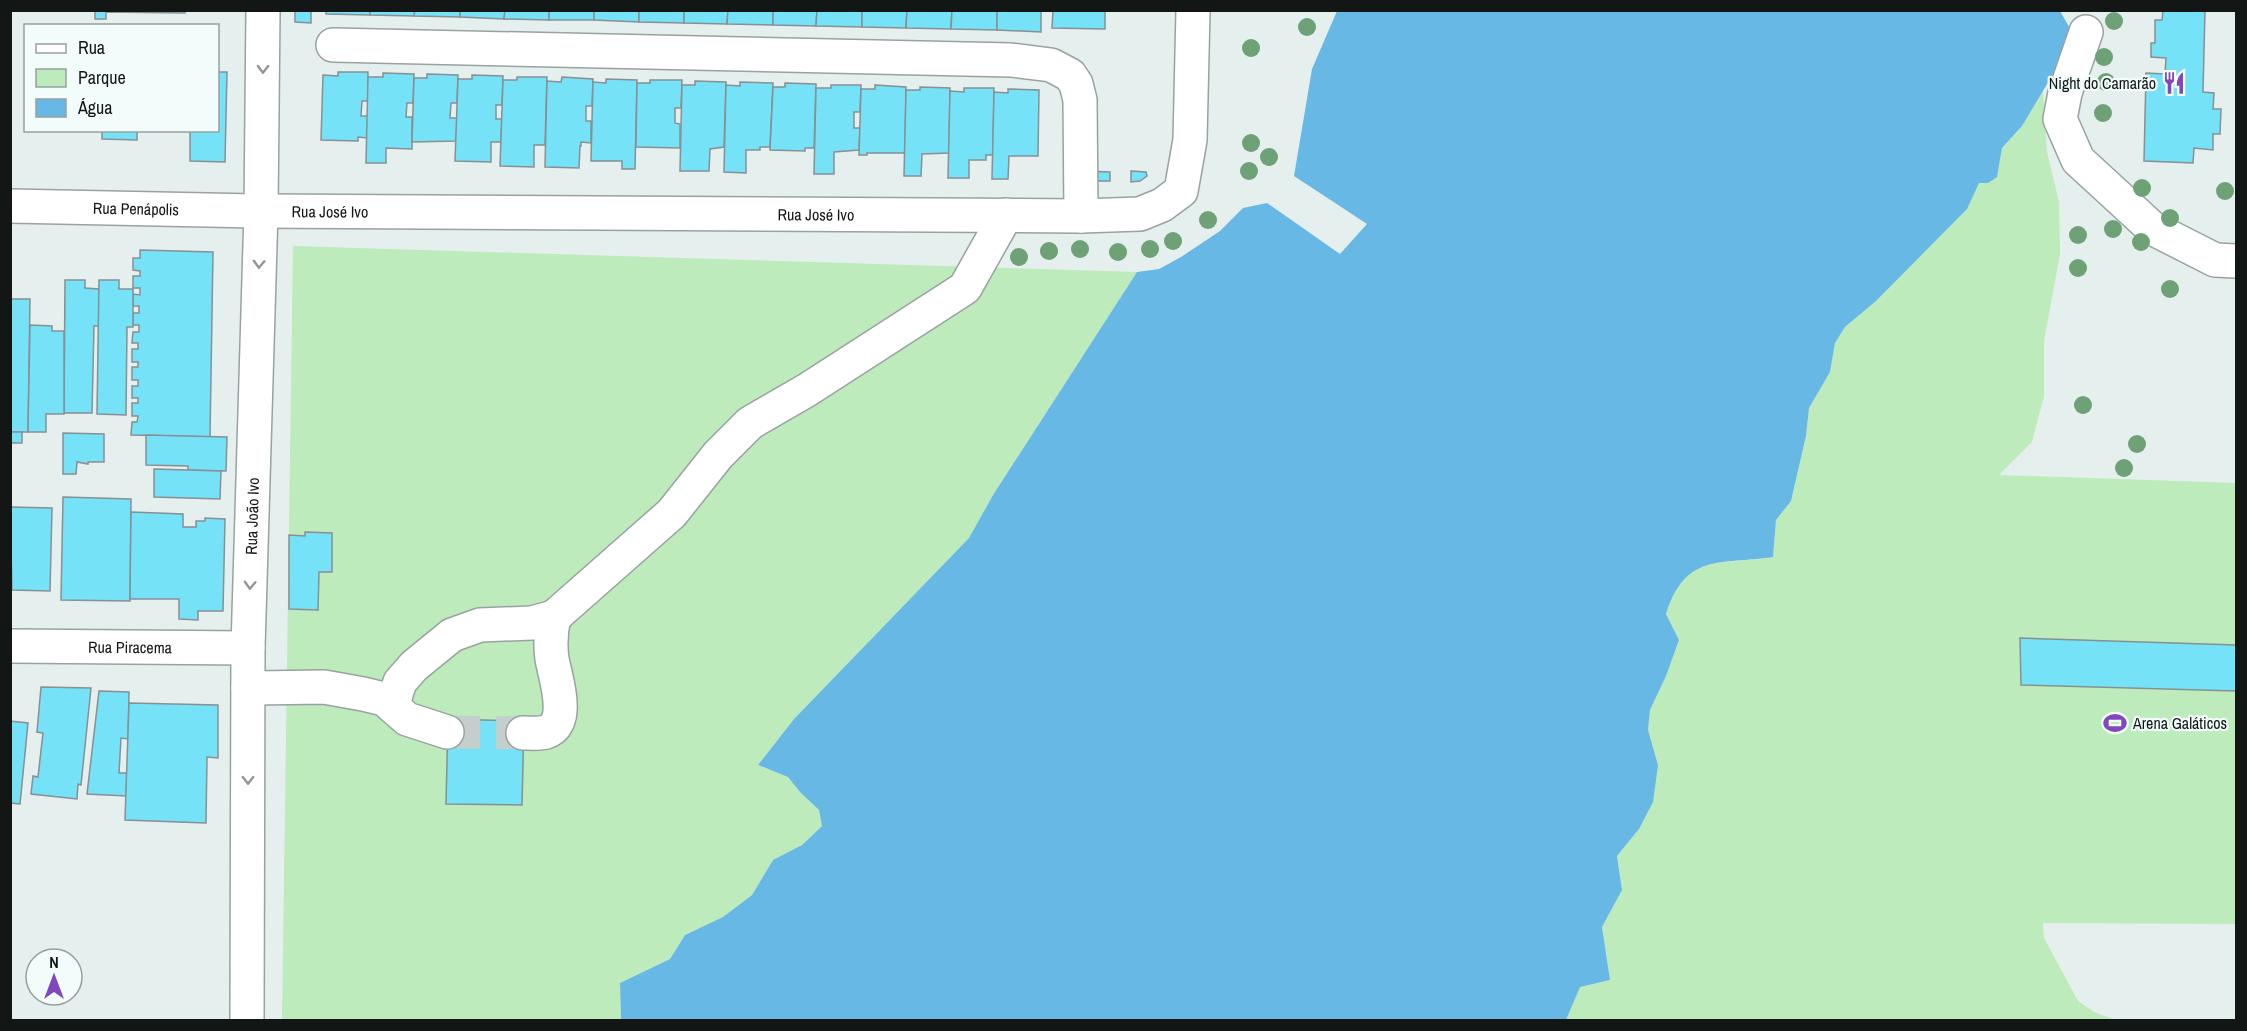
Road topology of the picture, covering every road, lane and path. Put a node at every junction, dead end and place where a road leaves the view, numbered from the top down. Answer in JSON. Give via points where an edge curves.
{"nodes":[{"id":1,"x":263,"y":10,"type":"edge"},
{"id":2,"x":1193,"y":10,"type":"edge"},
{"id":3,"x":2086,"y":32,"type":"dead end"},
{"id":4,"x":333,"y":45,"type":"dead end"},
{"id":5,"x":10,"y":206,"type":"edge"},
{"id":6,"x":261,"y":211,"type":"junction"},
{"id":7,"x":1006,"y":215,"type":"junction"},
{"id":8,"x":1081,"y":216,"type":"junction"},
{"id":9,"x":2236,"y":261,"type":"edge"},
{"id":10,"x":554,"y":617,"type":"junction"},
{"id":11,"x":10,"y":646,"type":"edge"},
{"id":12,"x":248,"y":648,"type":"junction"},
{"id":13,"x":248,"y":688,"type":"junction"},
{"id":14,"x":397,"y":695,"type":"junction"},
{"id":15,"x":447,"y":732,"type":"tunnel mouth"},
{"id":16,"x":523,"y":733,"type":"tunnel mouth"},
{"id":17,"x":247,"y":1020,"type":"edge"}],
"edges":[{"from":1,"to":6,"type":"street","name":"Rua João Ivo","one_way":true},
{"from":2,"to":8,"type":"street","name":"Rua José Ivo","via":[[1190,140],[1181,191],[1140,214]]},
{"from":3,"to":9,"type":"street","via":[[2060,119],[2078,160],[2152,228],[2215,260]]},
{"from":4,"to":8,"type":"street","via":[[1011,60],[1051,65],[1070,75],[1080,100]]},
{"from":5,"to":6,"type":"street","name":"Rua Penápolis"},
{"from":6,"to":7,"type":"street","name":"Rua José Ivo"},
{"from":6,"to":12,"type":"street","name":"Rua João Ivo","one_way":true},
{"from":7,"to":8,"type":"street","name":"Rua José Ivo"},
{"from":7,"to":10,"type":"street","via":[[966,288],[750,423],[718,455],[672,513]]},
{"from":10,"to":14,"type":"street","via":[[532,623],[480,625],[452,635],[420,661]]},
{"from":10,"to":16,"type":"street","via":[[550,641],[561,693],[558,719],[547,732]]},
{"from":11,"to":12,"type":"street","name":"Rua Piracema"},
{"from":12,"to":13,"type":"street","name":"Rua João Ivo"},
{"from":13,"to":14,"type":"street","via":[[324,687],[363,694],[389,688]]},
{"from":13,"to":17,"type":"street","name":"Rua João Ivo","one_way":true},
{"from":14,"to":15,"type":"street","via":[[408,719]]}]}
